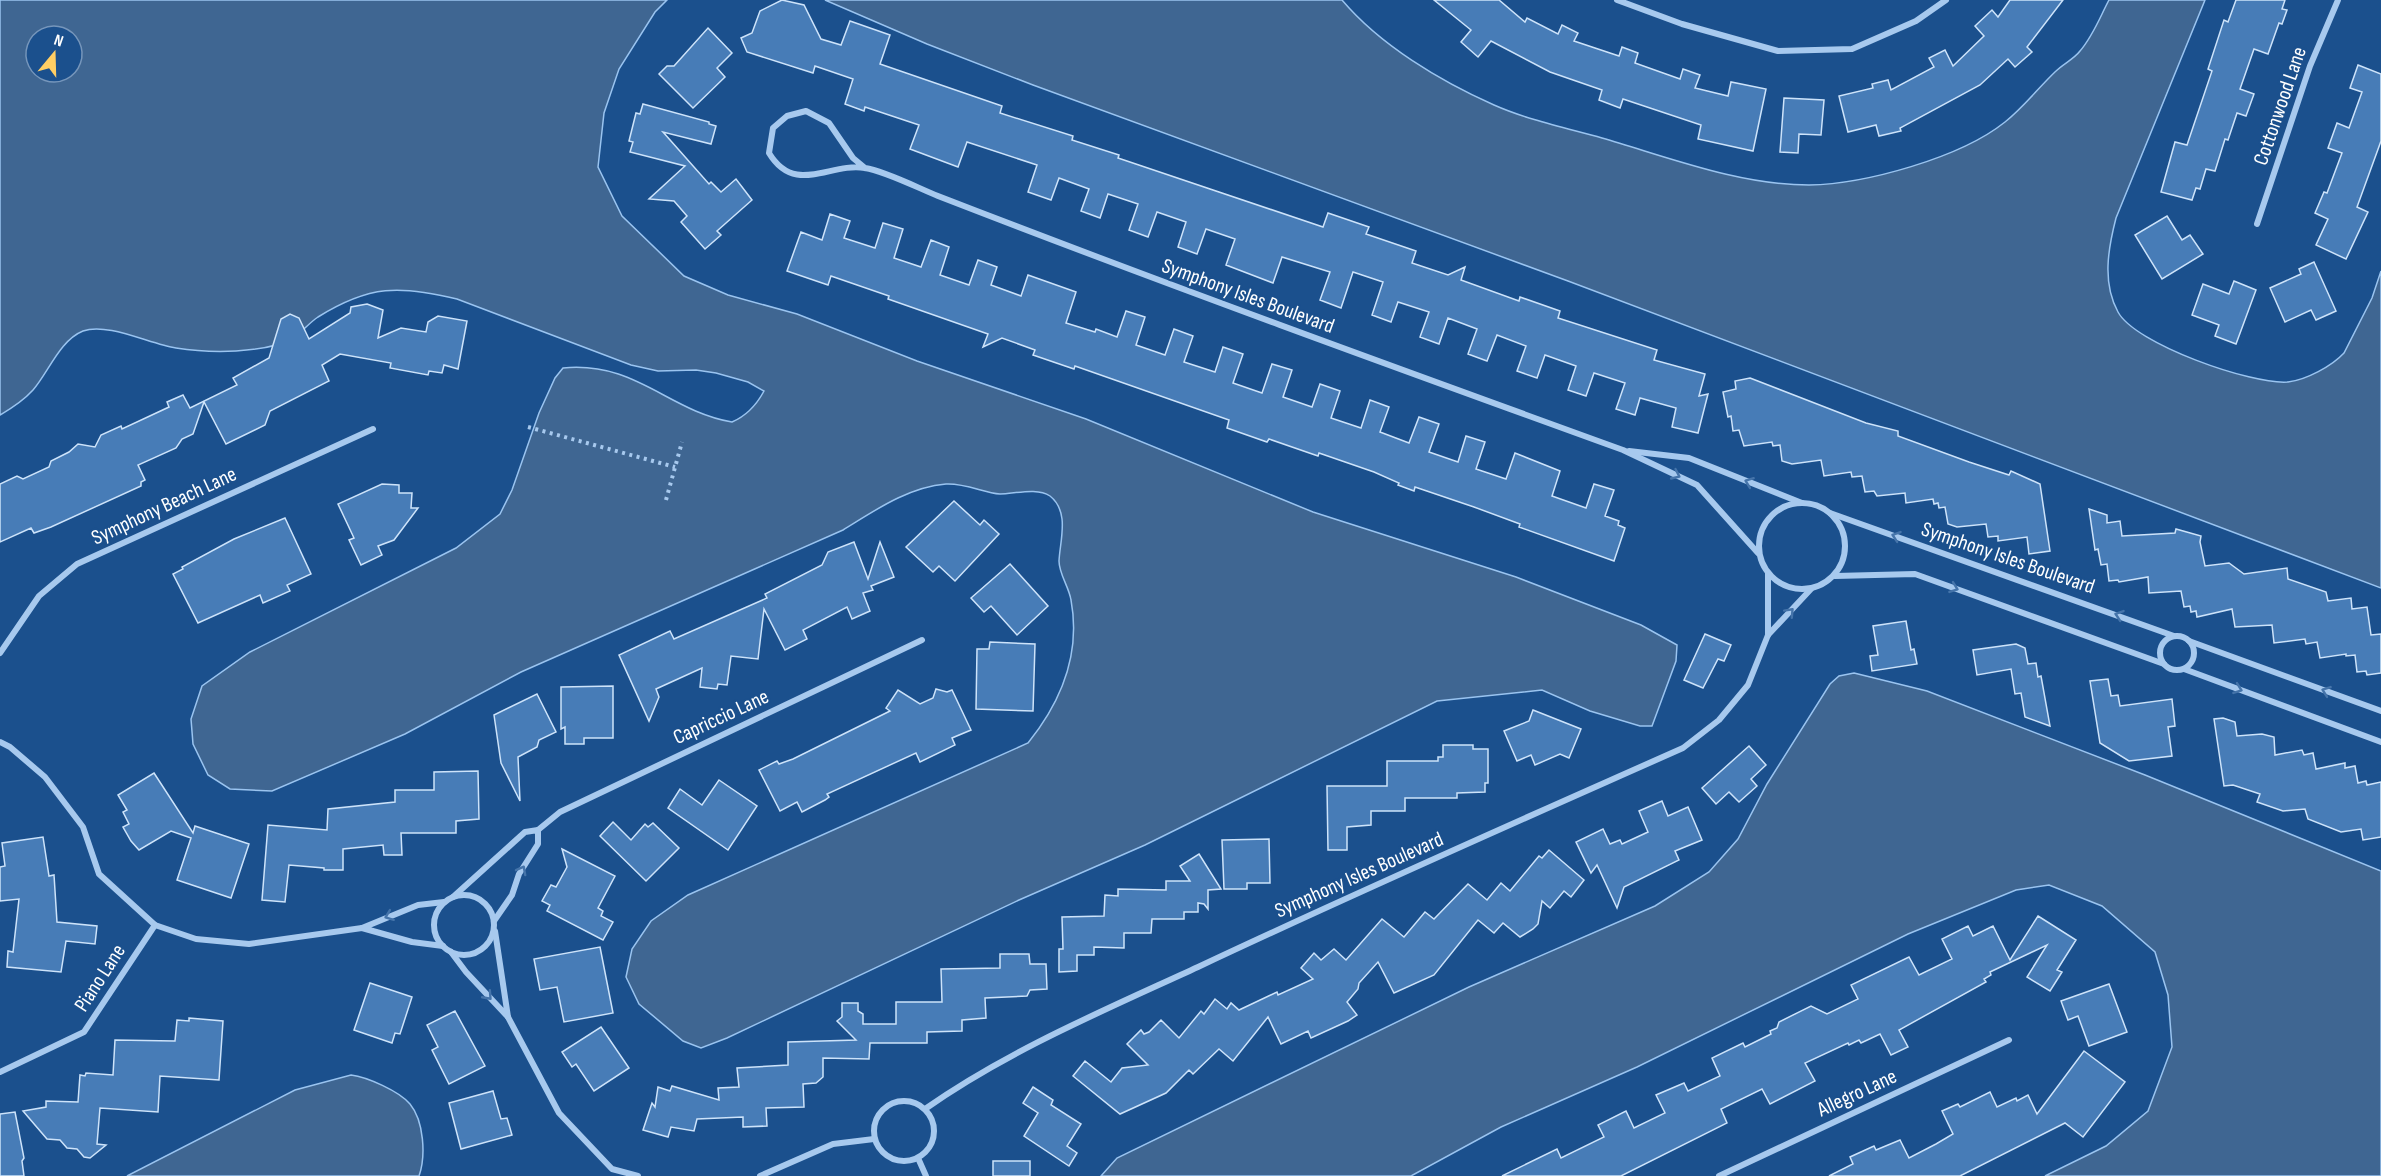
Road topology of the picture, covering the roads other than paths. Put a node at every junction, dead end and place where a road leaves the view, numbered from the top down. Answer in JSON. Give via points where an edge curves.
{"nodes":[{"id":1,"x":1617,"y":0,"type":"edge"},
{"id":2,"x":1946,"y":0,"type":"edge"},
{"id":3,"x":2338,"y":0,"type":"edge"},
{"id":4,"x":865,"y":168,"type":"junction"},
{"id":5,"x":2257,"y":224,"type":"dead end"},
{"id":6,"x":373,"y":429,"type":"dead end"},
{"id":7,"x":1623,"y":450,"type":"junction"},
{"id":8,"x":1803,"y":503,"type":"junction"},
{"id":9,"x":1830,"y":513,"type":"junction"},
{"id":10,"x":1758,"y":553,"type":"junction"},
{"id":11,"x":1768,"y":573,"type":"junction"},
{"id":12,"x":1835,"y":576,"type":"junction"},
{"id":13,"x":1811,"y":589,"type":"junction"},
{"id":14,"x":1768,"y":635,"type":"junction"},
{"id":15,"x":2174,"y":636,"type":"junction"},
{"id":16,"x":922,"y":640,"type":"dead end"},
{"id":17,"x":2189,"y":641,"type":"junction"},
{"id":18,"x":0,"y":653,"type":"edge"},
{"id":19,"x":2164,"y":664,"type":"junction"},
{"id":20,"x":2184,"y":669,"type":"junction"},
{"id":21,"x":2381,"y":711,"type":"edge"},
{"id":22,"x":0,"y":742,"type":"edge"},
{"id":23,"x":2381,"y":742,"type":"edge"},
{"id":24,"x":538,"y":830,"type":"junction"},
{"id":25,"x":453,"y":897,"type":"junction"},
{"id":26,"x":445,"y":902,"type":"junction"},
{"id":27,"x":494,"y":924,"type":"junction"},
{"id":28,"x":155,"y":925,"type":"junction"},
{"id":29,"x":362,"y":928,"type":"junction"},
{"id":30,"x":443,"y":946,"type":"junction"},
{"id":31,"x":451,"y":952,"type":"junction"},
{"id":32,"x":508,"y":1017,"type":"junction"},
{"id":33,"x":2009,"y":1040,"type":"dead end"},
{"id":34,"x":0,"y":1072,"type":"edge"},
{"id":35,"x":925,"y":1109,"type":"junction"},
{"id":36,"x":874,"y":1139,"type":"junction"},
{"id":37,"x":918,"y":1158,"type":"junction"},
{"id":38,"x":612,"y":1169,"type":"junction"},
{"id":39,"x":608,"y":1176,"type":"edge"},
{"id":40,"x":638,"y":1176,"type":"edge"},
{"id":41,"x":760,"y":1176,"type":"edge"},
{"id":42,"x":926,"y":1176,"type":"edge"},
{"id":43,"x":1719,"y":1176,"type":"edge"}],
"edges":[{"from":1,"to":2,"type":"street","via":[[1682,24],[1778,51],[1852,48],[1916,21]]},
{"from":3,"to":5,"type":"street","name":"Cottonwood Lane","via":[[2310,66]]},
{"from":4,"to":4,"type":"street","name":"Symphony Isles Boulevard","via":[[806,176],[789,173],[775,164],[769,153],[773,128],[787,116],[806,111],[829,123],[853,158]]},
{"from":4,"to":7,"type":"street","name":"Symphony Isles Boulevard","via":[[1142,275]]},
{"from":6,"to":18,"type":"street","name":"Symphony Beach Lane","via":[[77,564],[39,596]]},
{"from":8,"to":7,"type":"street","name":"Symphony Isles Boulevard","one_way":true,"via":[[1689,458]]},
{"from":7,"to":10,"type":"street","name":"Symphony Isles Boulevard","one_way":true,"via":[[1696,485]]},
{"from":8,"to":9,"type":"street","name":"Symphony Isles Boulevard"},
{"from":8,"to":10,"type":"street","via":[[1777,511],[1767,521]]},
{"from":9,"to":12,"type":"street","via":[[1839,524],[1845,543],[1842,564]]},
{"from":15,"to":9,"type":"street","name":"Symphony Isles Boulevard","one_way":true},
{"from":10,"to":11,"type":"street","name":"Symphony Isles Boulevard"},
{"from":11,"to":13,"type":"street","via":[[1787,587]]},
{"from":11,"to":14,"type":"street","name":"Symphony Isles Boulevard"},
{"from":12,"to":13,"type":"street","name":"Symphony Isles Boulevard"},
{"from":12,"to":19,"type":"street","name":"Symphony Isles Boulevard","one_way":true,"via":[[1915,574]]},
{"from":14,"to":13,"type":"street","name":"Symphony Isles Boulevard","one_way":true},
{"from":14,"to":35,"type":"street","name":"Symphony Isles Boulevard","via":[[1748,685],[1719,720],[1683,748],[1144,992],[964,1081]]},
{"from":15,"to":17,"type":"street"},
{"from":15,"to":19,"type":"street","via":[[2160,649]]},
{"from":16,"to":24,"type":"street","name":"Capriccio Lane","via":[[560,812]]},
{"from":17,"to":20,"type":"street","via":[[2194,656]]},
{"from":21,"to":17,"type":"street","one_way":true},
{"from":19,"to":20,"type":"street"},
{"from":20,"to":23,"type":"street","one_way":true},
{"from":22,"to":28,"type":"street","via":[[45,777],[83,826],[99,874]]},
{"from":24,"to":25,"type":"street","name":"Capriccio Lane","via":[[525,832]]},
{"from":27,"to":24,"type":"street","one_way":true,"via":[[538,844]]},
{"from":25,"to":26,"type":"street"},
{"from":25,"to":27,"type":"street","via":[[473,896],[482,901]]},
{"from":26,"to":29,"type":"street","one_way":true,"via":[[418,905]]},
{"from":26,"to":30,"type":"street","via":[[438,909],[435,928]]},
{"from":27,"to":31,"type":"street","via":[[480,951]]},
{"from":27,"to":32,"type":"street"},
{"from":28,"to":29,"type":"street","via":[[196,939],[249,944]]},
{"from":28,"to":34,"type":"street","name":"Piano Lane","via":[[84,1032]]},
{"from":29,"to":30,"type":"street"},
{"from":30,"to":31,"type":"street"},
{"from":31,"to":32,"type":"street","one_way":true},
{"from":32,"to":38,"type":"street","via":[[559,1113]]},
{"from":33,"to":43,"type":"street","name":"Allegro Lane"},
{"from":35,"to":36,"type":"street","via":[[908,1101],[890,1104],[876,1119]]},
{"from":35,"to":37,"type":"street","via":[[934,1134],[928,1150]]},
{"from":36,"to":37,"type":"street","via":[[894,1160]]},
{"from":36,"to":41,"type":"street","via":[[833,1144]]},
{"from":37,"to":42,"type":"street"},
{"from":38,"to":39,"type":"street"},
{"from":38,"to":40,"type":"street"}]}
